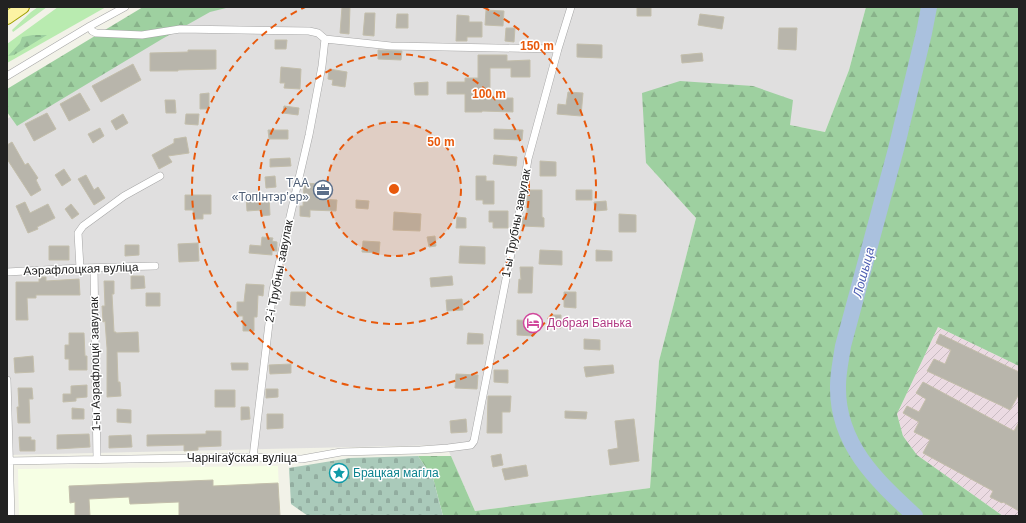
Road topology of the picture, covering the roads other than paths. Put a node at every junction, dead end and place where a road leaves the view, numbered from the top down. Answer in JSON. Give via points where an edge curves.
{"nodes":[{"id":1,"x":23,"y":7,"type":"edge"},
{"id":2,"x":124,"y":7,"type":"edge"},
{"id":3,"x":571,"y":7,"type":"edge"},
{"id":4,"x":7,"y":18,"type":"edge"},
{"id":5,"x":90,"y":26,"type":"junction"},
{"id":6,"x":325,"y":39,"type":"junction"},
{"id":7,"x":558,"y":49,"type":"junction"},
{"id":8,"x":7,"y":76,"type":"edge"},
{"id":9,"x":160,"y":176,"type":"dead end"},
{"id":10,"x":155,"y":266,"type":"dead end"},
{"id":11,"x":80,"y":268,"type":"junction"},
{"id":12,"x":94,"y":268,"type":"junction"},
{"id":13,"x":7,"y":272,"type":"edge"},
{"id":14,"x":7,"y":380,"type":"edge"},
{"id":15,"x":474,"y":441,"type":"joint"},
{"id":16,"x":253,"y":457,"type":"junction"},
{"id":17,"x":97,"y":460,"type":"junction"},
{"id":18,"x":8,"y":461,"type":"edge"},
{"id":19,"x":11,"y":516,"type":"edge"}],
"edges":[{"from":1,"to":4,"type":"main road"},
{"from":2,"to":5,"type":"street"},
{"from":3,"to":7,"type":"street","name":"1-ы Трубны завулак"},
{"from":5,"to":6,"type":"street","via":[[96,33],[142,36],[180,29],[310,31]]},
{"from":5,"to":8,"type":"street"},
{"from":6,"to":7,"type":"street","via":[[391,46]]},
{"from":6,"to":16,"type":"street","name":"2-і Трубны завулак","via":[[308,135],[273,290]]},
{"from":7,"to":15,"type":"street","name":"1-ы Трубны завулак","via":[[528,159]]},
{"from":9,"to":11,"type":"street","via":[[124,196],[83,226],[78,233]]},
{"from":10,"to":12,"type":"street","name":"Аэрафлоцкая вуліца"},
{"from":11,"to":12,"type":"street","name":"Аэрафлоцкая вуліца"},
{"from":11,"to":13,"type":"street","name":"Аэрафлоцкая вуліца"},
{"from":12,"to":17,"type":"street","name":"1-ы Аэрафлоцкі завулак"},
{"from":14,"to":18,"type":"street"},
{"from":15,"to":16,"type":"street","name":"Чарнігаўская вуліца","via":[[471,445],[448,448],[340,452],[302,459]]},
{"from":16,"to":17,"type":"street","name":"Чарнігаўская вуліца"},
{"from":17,"to":18,"type":"street","name":"Чарнігаўская вуліца"},
{"from":18,"to":19,"type":"street"}]}
